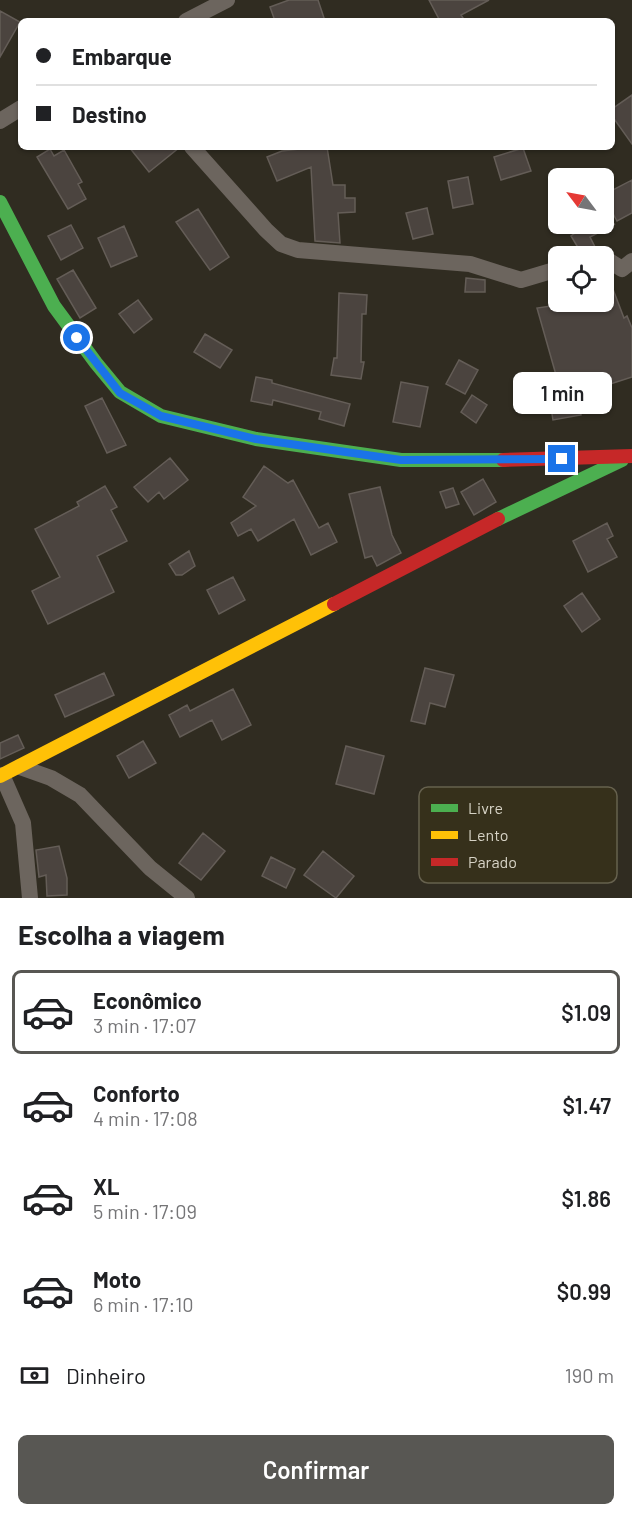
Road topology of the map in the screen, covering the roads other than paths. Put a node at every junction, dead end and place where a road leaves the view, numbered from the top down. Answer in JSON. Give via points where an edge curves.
{"nodes":[{"id":1,"x":227,"y":0,"type":"edge"},
{"id":2,"x":192,"y":18,"type":"edge"},
{"id":3,"x":18,"y":110,"type":"edge"},
{"id":4,"x":0,"y":121,"type":"edge"},
{"id":5,"x":195,"y":150,"type":"edge"},
{"id":6,"x":0,"y":202,"type":"edge"},
{"id":7,"x":632,"y":261,"type":"edge"},
{"id":8,"x":614,"y":264,"type":"edge"},
{"id":9,"x":548,"y":272,"type":"edge"},
{"id":10,"x":631,"y":456,"type":"edge"},
{"id":11,"x":20,"y":767,"type":"junction"},
{"id":12,"x":1,"y":776,"type":"edge"},
{"id":13,"x":30,"y":898,"type":"edge"},
{"id":14,"x":187,"y":898,"type":"edge"}],
"edges":[{"from":1,"to":2,"type":"street"},
{"from":3,"to":4,"type":"street"},
{"from":5,"to":9,"type":"street","via":[[266,230],[281,244],[298,250],[470,264],[521,280]]},
{"from":6,"to":10,"type":"street","via":[[54,306],[96,363],[120,393],[161,416],[256,439],[401,460]]},
{"from":7,"to":8,"type":"street","via":[[622,269]]},
{"from":10,"to":11,"type":"street","via":[[499,519]]},
{"from":11,"to":12,"type":"street"},
{"from":11,"to":14,"type":"street","via":[[51,778],[80,795],[150,868]]},
{"from":12,"to":13,"type":"street","via":[[24,823]]}]}
